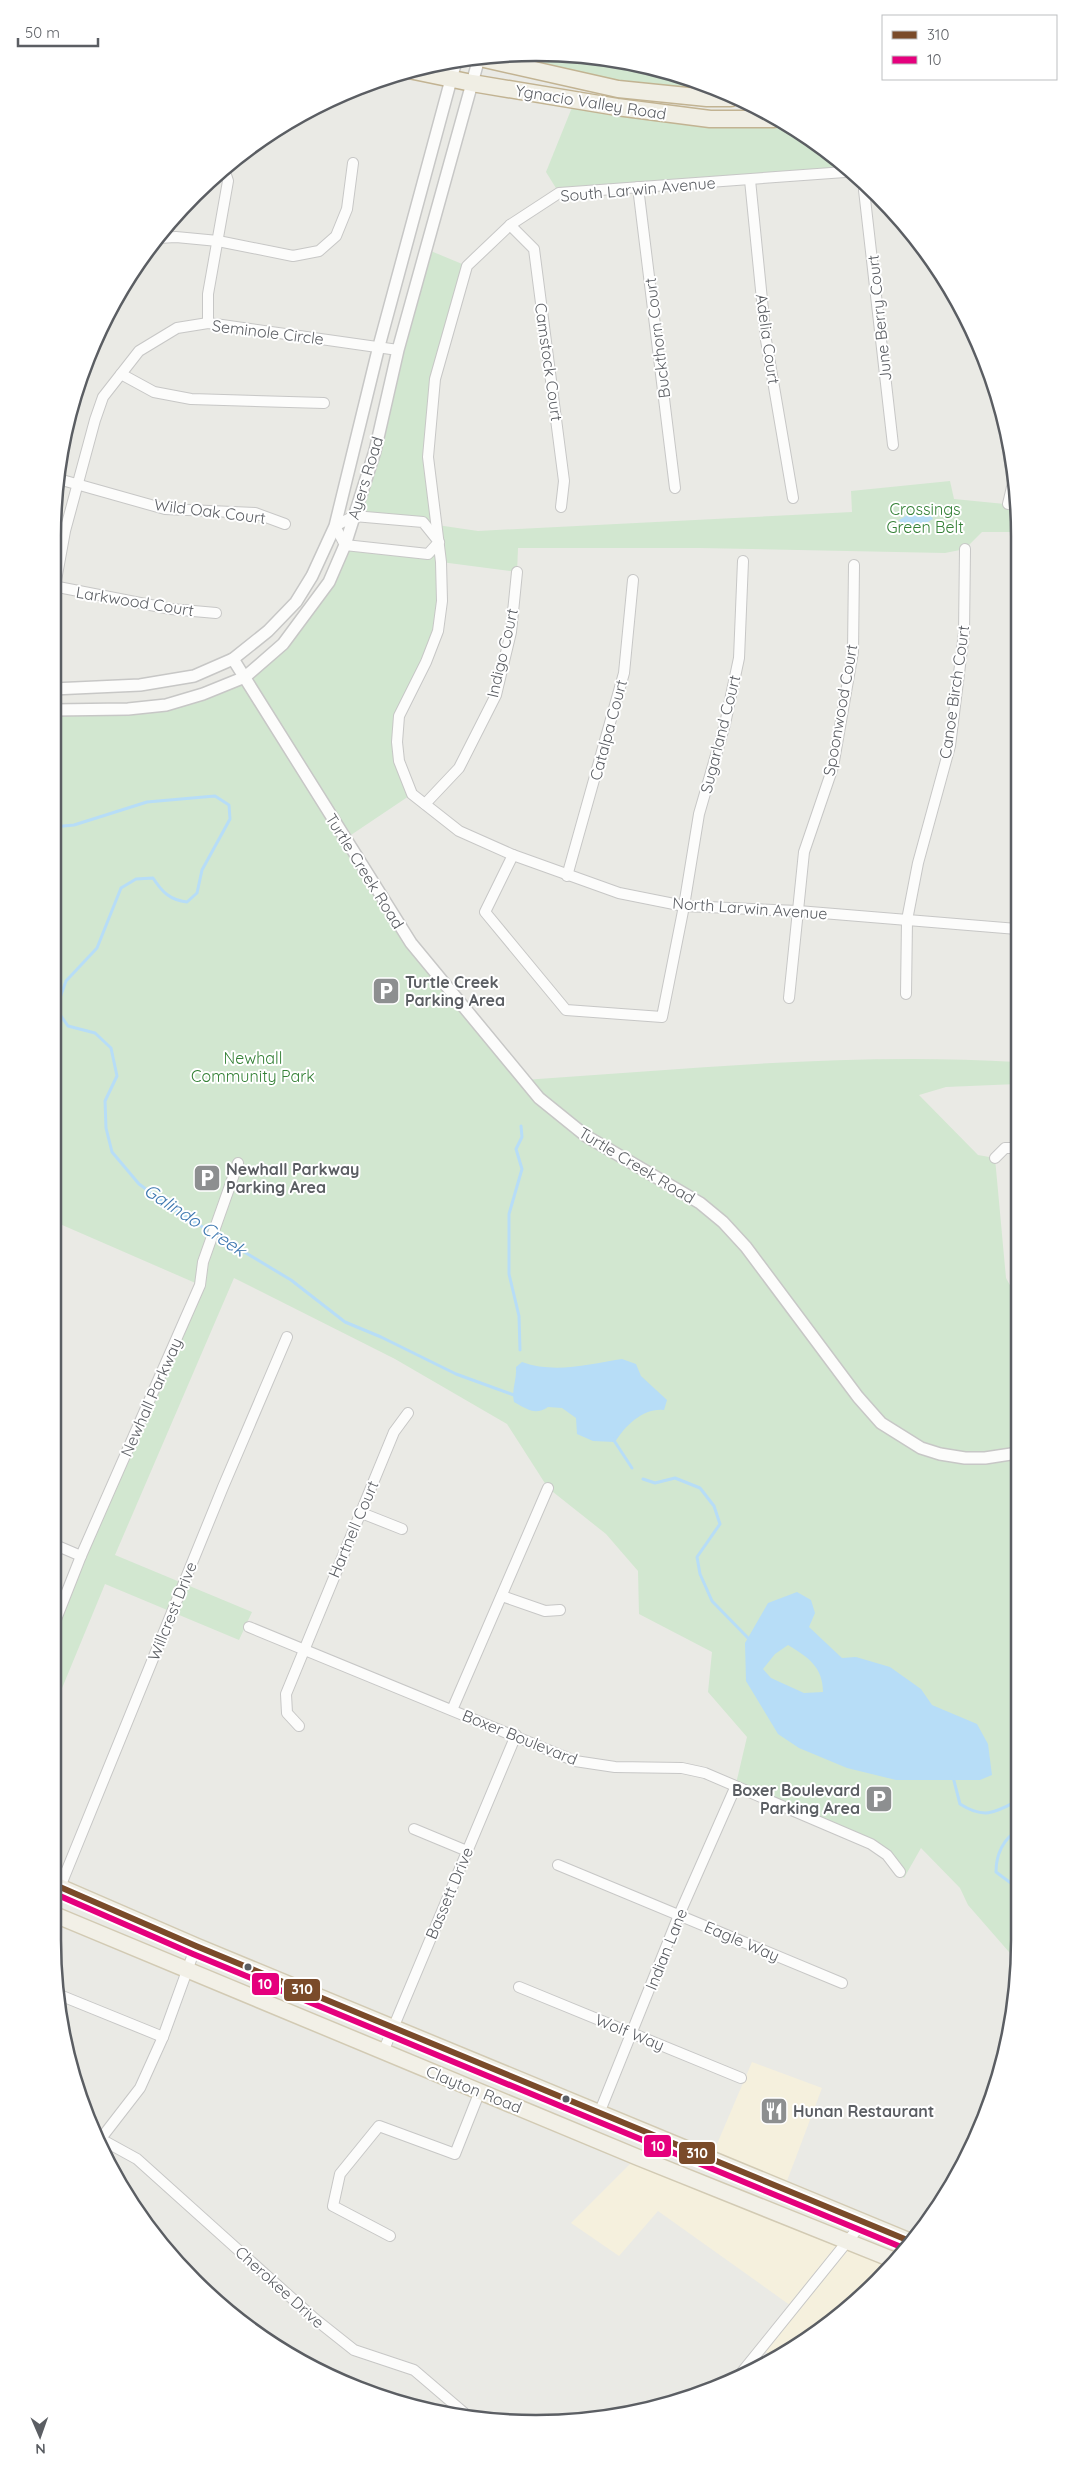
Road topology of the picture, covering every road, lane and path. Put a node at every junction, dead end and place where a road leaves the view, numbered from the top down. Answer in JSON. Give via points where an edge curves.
{"nodes":[{"id":1,"x":500,"y":62,"type":"edge"},
{"id":2,"x":478,"y":65,"type":"edge"},
{"id":3,"x":455,"y":68,"type":"edge"},
{"id":4,"x":427,"y":74,"type":"edge"},
{"id":5,"x":452,"y":79,"type":"junction"},
{"id":6,"x":472,"y":84,"type":"junction"},
{"id":7,"x":720,"y":98,"type":"edge"},
{"id":8,"x":762,"y":119,"type":"edge"},
{"id":9,"x":353,"y":163,"type":"dead end"},
{"id":10,"x":841,"y":172,"type":"edge"},
{"id":11,"x":227,"y":176,"type":"edge"},
{"id":12,"x":750,"y":180,"type":"junction"},
{"id":13,"x":638,"y":187,"type":"junction"},
{"id":14,"x":864,"y":193,"type":"edge"},
{"id":15,"x":510,"y":225,"type":"junction"},
{"id":16,"x":167,"y":238,"type":"edge"},
{"id":17,"x":218,"y":241,"type":"junction"},
{"id":18,"x":208,"y":323,"type":"junction"},
{"id":19,"x":379,"y":346,"type":"junction"},
{"id":20,"x":398,"y":350,"type":"junction"},
{"id":21,"x":121,"y":374,"type":"junction"},
{"id":22,"x":324,"y":403,"type":"dead end"},
{"id":23,"x":893,"y":445,"type":"dead end"},
{"id":24,"x":64,"y":480,"type":"edge"},
{"id":25,"x":77,"y":483,"type":"junction"},
{"id":26,"x":675,"y":488,"type":"dead end"},
{"id":27,"x":793,"y":498,"type":"dead end"},
{"id":28,"x":1009,"y":498,"type":"edge"},
{"id":29,"x":1008,"y":504,"type":"dead end"},
{"id":30,"x":561,"y":507,"type":"dead end"},
{"id":31,"x":354,"y":516,"type":"junction"},
{"id":32,"x":285,"y":524,"type":"dead end"},
{"id":33,"x":335,"y":526,"type":"junction"},
{"id":34,"x":439,"y":542,"type":"junction"},
{"id":35,"x":345,"y":545,"type":"junction"},
{"id":36,"x":965,"y":550,"type":"dead end"},
{"id":37,"x":61,"y":552,"type":"edge"},
{"id":38,"x":743,"y":561,"type":"dead end"},
{"id":39,"x":854,"y":565,"type":"dead end"},
{"id":40,"x":517,"y":572,"type":"dead end"},
{"id":41,"x":633,"y":580,"type":"dead end"},
{"id":42,"x":61,"y":588,"type":"edge"},
{"id":43,"x":216,"y":613,"type":"dead end"},
{"id":44,"x":233,"y":659,"type":"junction"},
{"id":45,"x":245,"y":677,"type":"junction"},
{"id":46,"x":61,"y":689,"type":"edge"},
{"id":47,"x":61,"y":710,"type":"edge"},
{"id":48,"x":425,"y":804,"type":"junction"},
{"id":49,"x":513,"y":855,"type":"junction"},
{"id":50,"x":567,"y":876,"type":"junction"},
{"id":51,"x":684,"y":906,"type":"junction"},
{"id":52,"x":798,"y":911,"type":"junction"},
{"id":53,"x":908,"y":920,"type":"junction"},
{"id":54,"x":1011,"y":929,"type":"edge"},
{"id":55,"x":906,"y":994,"type":"dead end"},
{"id":56,"x":789,"y":998,"type":"dead end"},
{"id":57,"x":1011,"y":1148,"type":"edge"},
{"id":58,"x":995,"y":1158,"type":"dead end"},
{"id":59,"x":238,"y":1163,"type":"dead end"},
{"id":60,"x":288,"y":1337,"type":"dead end"},
{"id":61,"x":408,"y":1413,"type":"dead end"},
{"id":62,"x":1011,"y":1454,"type":"edge"},
{"id":63,"x":548,"y":1488,"type":"dead end"},
{"id":64,"x":359,"y":1512,"type":"junction"},
{"id":65,"x":402,"y":1529,"type":"dead end"},
{"id":66,"x":61,"y":1548,"type":"edge"},
{"id":67,"x":81,"y":1556,"type":"junction"},
{"id":68,"x":502,"y":1596,"type":"junction"},
{"id":69,"x":61,"y":1605,"type":"edge"},
{"id":70,"x":560,"y":1610,"type":"dead end"},
{"id":71,"x":249,"y":1627,"type":"dead end"},
{"id":72,"x":303,"y":1650,"type":"junction"},
{"id":73,"x":452,"y":1710,"type":"junction"},
{"id":74,"x":298,"y":1726,"type":"dead end"},
{"id":75,"x":516,"y":1735,"type":"junction"},
{"id":76,"x":735,"y":1788,"type":"junction"},
{"id":77,"x":414,"y":1829,"type":"dead end"},
{"id":78,"x":467,"y":1852,"type":"junction"},
{"id":79,"x":558,"y":1865,"type":"dead end"},
{"id":80,"x":900,"y":1872,"type":"dead end"},
{"id":81,"x":61,"y":1873,"type":"edge"},
{"id":82,"x":61,"y":1887,"type":"edge"},
{"id":83,"x":679,"y":1915,"type":"junction"},
{"id":84,"x":61,"y":1918,"type":"edge"},
{"id":85,"x":196,"y":1946,"type":"junction"},
{"id":86,"x":186,"y":1971,"type":"junction"},
{"id":87,"x":842,"y":1983,"type":"dead end"},
{"id":88,"x":519,"y":1986,"type":"dead end"},
{"id":89,"x":65,"y":1997,"type":"edge"},
{"id":90,"x":393,"y":2026,"type":"junction"},
{"id":91,"x":631,"y":2033,"type":"junction"},
{"id":92,"x":163,"y":2037,"type":"junction"},
{"id":93,"x":383,"y":2052,"type":"junction"},
{"id":94,"x":741,"y":2078,"type":"dead end"},
{"id":95,"x":480,"y":2091,"type":"junction"},
{"id":96,"x":600,"y":2111,"type":"junction"},
{"id":97,"x":103,"y":2134,"type":"edge"},
{"id":98,"x":107,"y":2143,"type":"edge"},
{"id":99,"x":863,"y":2222,"type":"junction"},
{"id":100,"x":390,"y":2236,"type":"dead end"},
{"id":101,"x":905,"y":2239,"type":"edge"},
{"id":102,"x":849,"y":2242,"type":"junction"},
{"id":103,"x":888,"y":2258,"type":"edge"},
{"id":104,"x":748,"y":2365,"type":"edge"},
{"id":105,"x":459,"y":2409,"type":"edge"}],
"edges":[{"from":1,"to":7,"type":"highway","name":"Ygnacio Valley Road","via":[[618,89]]},
{"from":2,"to":6,"type":"street","name":"Ayers Road"},
{"from":3,"to":5,"type":"street","name":"Ayers Road"},
{"from":4,"to":5,"type":"highway","name":"Ygnacio Valley Road"},
{"from":5,"to":6,"type":"highway","name":"Ygnacio Valley Road"},
{"from":5,"to":19,"type":"street","name":"Ayers Road"},
{"from":6,"to":8,"type":"highway","name":"Ygnacio Valley Road","via":[[710,119]]},
{"from":6,"to":20,"type":"street","name":"Ayers Road"},
{"from":9,"to":17,"type":"street","via":[[347,209],[336,236],[320,251],[293,256]]},
{"from":10,"to":12,"type":"street","name":"South Larwin Avenue"},
{"from":11,"to":17,"type":"street"},
{"from":12,"to":13,"type":"street","name":"South Larwin Avenue"},
{"from":12,"to":27,"type":"street","name":"Adelia Court","via":[[766,340]]},
{"from":13,"to":15,"type":"street","name":"South Larwin Avenue","via":[[559,193]]},
{"from":13,"to":26,"type":"street","name":"Buckthorn Court"},
{"from":14,"to":23,"type":"street","name":"June Berry Court"},
{"from":15,"to":30,"type":"street","name":"Camstock Court","via":[[534,249],[564,481]]},
{"from":15,"to":34,"type":"street","name":"South Larwin Avenue","via":[[467,266],[435,379],[428,457]]},
{"from":16,"to":17,"type":"street"},
{"from":17,"to":18,"type":"street","via":[[208,294]]},
{"from":18,"to":19,"type":"street","name":"Seminole Circle"},
{"from":18,"to":21,"type":"street","name":"Seminole Circle","via":[[176,328],[140,351]]},
{"from":19,"to":20,"type":"street","name":"Seminole Circle"},
{"from":19,"to":33,"type":"street","name":"Ayers Road"},
{"from":20,"to":31,"type":"street","name":"Ayers Road","via":[[375,451]]},
{"from":21,"to":22,"type":"street","via":[[154,392],[191,399]]},
{"from":21,"to":25,"type":"street","name":"Seminole Circle","via":[[103,397]]},
{"from":24,"to":25,"type":"street","name":"Wild Oak Court"},
{"from":25,"to":32,"type":"street","name":"Wild Oak Court","via":[[165,509],[255,513]]},
{"from":25,"to":37,"type":"street","name":"Seminole Circle"},
{"from":28,"to":29,"type":"street"},
{"from":31,"to":33,"type":"street"},
{"from":31,"to":34,"type":"street","via":[[423,522]]},
{"from":31,"to":35,"type":"street","name":"Ayers Road"},
{"from":33,"to":35,"type":"street"},
{"from":33,"to":44,"type":"street","name":"Ayers Road","via":[[296,602],[268,631]]},
{"from":34,"to":35,"type":"street","via":[[428,554]]},
{"from":34,"to":48,"type":"street","name":"North Larwin Avenue","via":[[442,601],[438,631],[399,716],[396,742],[399,761],[412,794]]},
{"from":35,"to":45,"type":"street","name":"Ayers Road","via":[[329,582],[302,621],[283,644]]},
{"from":36,"to":53,"type":"street","name":"Canoe Birch Court","via":[[964,632],[950,746],[918,863]]},
{"from":38,"to":51,"type":"street","name":"Sugarland Court","via":[[739,658],[725,724],[699,814]]},
{"from":39,"to":52,"type":"street","name":"Spoonwood Court","via":[[851,662],[833,766],[804,852]]},
{"from":40,"to":48,"type":"street","name":"Indigo Court","via":[[511,632],[496,695],[458,768]]},
{"from":41,"to":50,"type":"street","name":"Catalpa Court","via":[[624,673]]},
{"from":42,"to":43,"type":"street","name":"Larkwood Court","via":[[171,609]]},
{"from":44,"to":45,"type":"street","name":"Turtle Creek Road"},
{"from":44,"to":46,"type":"street","name":"Ayers Road","via":[[194,676],[140,685]]},
{"from":45,"to":47,"type":"street","name":"Ayers Road","via":[[166,705]]},
{"from":45,"to":62,"type":"street","name":"Turtle Creek Road","via":[[410,943],[539,1098],[586,1136],[700,1203],[723,1222],[881,1423],[921,1448],[940,1454],[965,1458]]},
{"from":48,"to":49,"type":"street","name":"North Larwin Avenue","via":[[459,831]]},
{"from":49,"to":50,"type":"street","name":"North Larwin Avenue"},
{"from":49,"to":51,"type":"street","name":"Sugarland Court","via":[[486,912],[566,1010],[662,1017]]},
{"from":50,"to":51,"type":"street","name":"North Larwin Avenue","via":[[619,893]]},
{"from":51,"to":52,"type":"street","name":"North Larwin Avenue"},
{"from":52,"to":53,"type":"street","name":"North Larwin Avenue"},
{"from":52,"to":56,"type":"street","name":"Spoonwood Court"},
{"from":53,"to":54,"type":"street","name":"North Larwin Avenue"},
{"from":53,"to":55,"type":"street","name":"Canoe Birch Court"},
{"from":57,"to":58,"type":"street","via":[[1005,1148]]},
{"from":59,"to":67,"type":"street","name":"Newhall Parkway","via":[[208,1249],[200,1285]]},
{"from":60,"to":81,"type":"street","name":"Willcrest Drive"},
{"from":61,"to":64,"type":"street","name":"Hartnell Court","via":[[394,1432]]},
{"from":63,"to":68,"type":"street"},
{"from":64,"to":65,"type":"street"},
{"from":64,"to":72,"type":"street","name":"Hartnell Court"},
{"from":66,"to":67,"type":"street"},
{"from":67,"to":69,"type":"street","name":"Newhall Parkway"},
{"from":68,"to":70,"type":"street","via":[[545,1611]]},
{"from":68,"to":73,"type":"street"},
{"from":71,"to":72,"type":"street","name":"Boxer Boulevard"},
{"from":72,"to":73,"type":"street","name":"Boxer Boulevard"},
{"from":72,"to":74,"type":"street","name":"Hartnell Court","via":[[286,1694],[287,1714]]},
{"from":73,"to":75,"type":"street","name":"Boxer Boulevard"},
{"from":75,"to":76,"type":"street","name":"Boxer Boulevard","via":[[575,1761],[615,1767],[689,1769]]},
{"from":75,"to":78,"type":"street","name":"Bassett Drive"},
{"from":76,"to":80,"type":"street","name":"Boxer Boulevard","via":[[871,1844],[887,1855]]},
{"from":76,"to":83,"type":"street","name":"Indian Lane"},
{"from":77,"to":78,"type":"street"},
{"from":78,"to":90,"type":"street","name":"Bassett Drive"},
{"from":79,"to":83,"type":"street","name":"Eagle Way"},
{"from":82,"to":85,"type":"main road","name":"Clayton Road"},
{"from":83,"to":87,"type":"street","name":"Eagle Way"},
{"from":83,"to":91,"type":"street","name":"Indian Lane"},
{"from":84,"to":86,"type":"main road","name":"Clayton Road"},
{"from":85,"to":86,"type":"street"},
{"from":85,"to":90,"type":"main road","name":"Clayton Road"},
{"from":86,"to":92,"type":"street"},
{"from":86,"to":93,"type":"main road","name":"Clayton Road"},
{"from":88,"to":91,"type":"street","name":"Wolf Way"},
{"from":89,"to":92,"type":"street"},
{"from":90,"to":93,"type":"street","name":"Bassett Drive"},
{"from":90,"to":96,"type":"main road","name":"Clayton Road"},
{"from":91,"to":94,"type":"street","name":"Wolf Way"},
{"from":91,"to":96,"type":"street","name":"Indian Lane"},
{"from":92,"to":97,"type":"street","via":[[140,2088]]},
{"from":93,"to":95,"type":"main road","name":"Clayton Road"},
{"from":95,"to":100,"type":"street","via":[[454,2154],[378,2126],[340,2174],[333,2206]]},
{"from":95,"to":102,"type":"main road","name":"Clayton Road"},
{"from":96,"to":99,"type":"main road","name":"Clayton Road"},
{"from":98,"to":105,"type":"street","name":"Cherokee Drive","via":[[137,2159],[354,2350],[414,2370]]},
{"from":99,"to":101,"type":"main road","name":"Clayton Road"},
{"from":99,"to":102,"type":"street"},
{"from":102,"to":103,"type":"main road","name":"Clayton Road"},
{"from":102,"to":104,"type":"street"}]}
